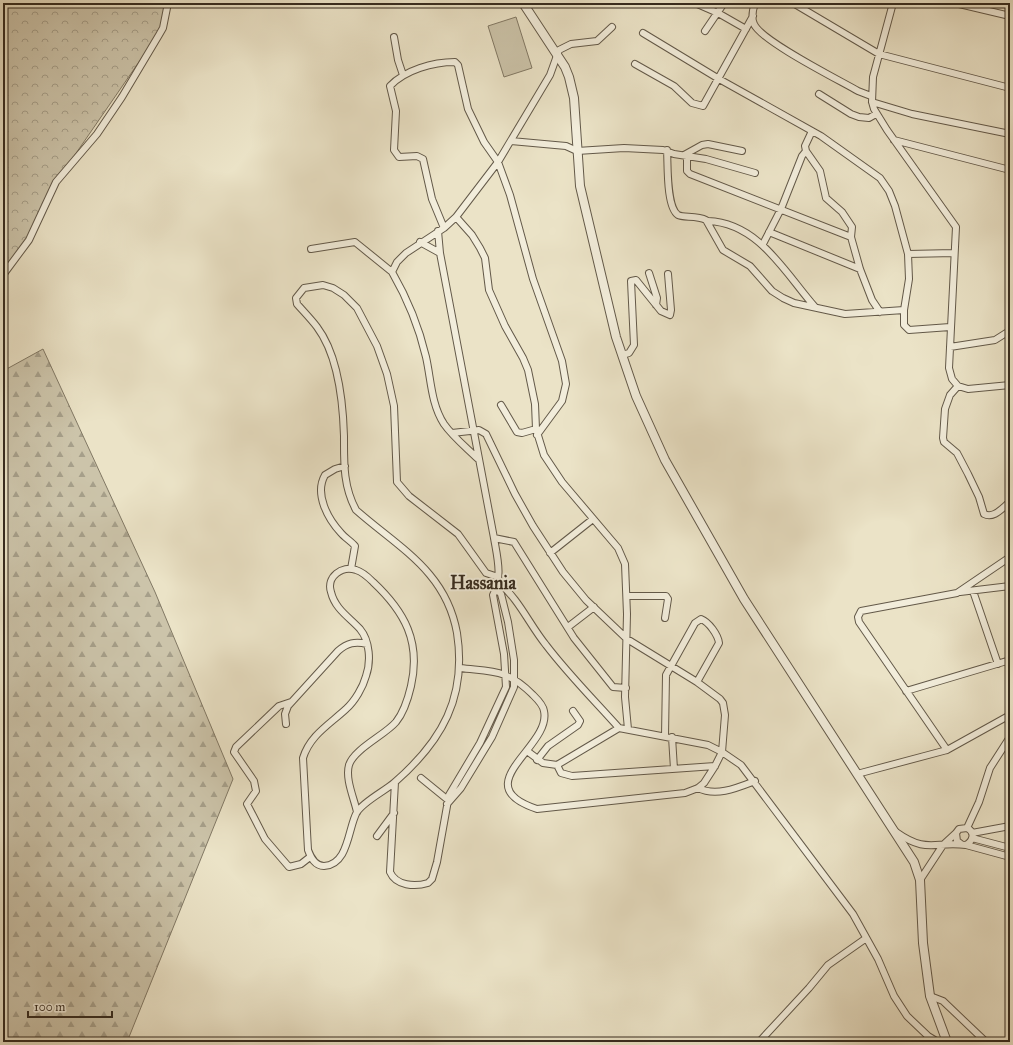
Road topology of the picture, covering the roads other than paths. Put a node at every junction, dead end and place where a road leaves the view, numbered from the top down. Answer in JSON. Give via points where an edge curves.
{"nodes":[{"id":1,"x":168,"y":3,"type":"edge"},
{"id":2,"x":523,"y":3,"type":"edge"},
{"id":3,"x":695,"y":3,"type":"edge"},
{"id":4,"x":724,"y":3,"type":"edge"},
{"id":5,"x":755,"y":3,"type":"edge"},
{"id":6,"x":793,"y":3,"type":"edge"},
{"id":7,"x":893,"y":3,"type":"edge"},
{"id":8,"x":955,"y":3,"type":"edge"},
{"id":9,"x":718,"y":12,"type":"junction"},
{"id":10,"x":753,"y":16,"type":"junction"},
{"id":11,"x":1010,"y":16,"type":"edge"},
{"id":12,"x":612,"y":27,"type":"dead end"},
{"id":13,"x":746,"y":29,"type":"junction"},
{"id":14,"x":705,"y":31,"type":"dead end"},
{"id":15,"x":643,"y":33,"type":"dead end"},
{"id":16,"x":394,"y":37,"type":"dead end"},
{"id":17,"x":880,"y":54,"type":"junction"},
{"id":18,"x":557,"y":55,"type":"junction"},
{"id":19,"x":635,"y":64,"type":"dead end"},
{"id":20,"x":403,"y":75,"type":"junction"},
{"id":21,"x":719,"y":79,"type":"junction"},
{"id":22,"x":1010,"y":88,"type":"edge"},
{"id":23,"x":819,"y":94,"type":"dead end"},
{"id":24,"x":871,"y":99,"type":"junction"},
{"id":25,"x":876,"y":114,"type":"junction"},
{"id":26,"x":812,"y":131,"type":"junction"},
{"id":27,"x":1010,"y":134,"type":"edge"},
{"id":28,"x":893,"y":139,"type":"junction"},
{"id":29,"x":509,"y":144,"type":"junction"},
{"id":30,"x":667,"y":150,"type":"junction"},
{"id":31,"x":742,"y":150,"type":"dead end"},
{"id":32,"x":577,"y":151,"type":"junction"},
{"id":33,"x":806,"y":151,"type":"junction"},
{"id":34,"x":685,"y":156,"type":"junction"},
{"id":35,"x":498,"y":162,"type":"junction"},
{"id":36,"x":1010,"y":170,"type":"edge"},
{"id":37,"x":755,"y":173,"type":"dead end"},
{"id":38,"x":781,"y":209,"type":"junction"},
{"id":39,"x":456,"y":217,"type":"junction"},
{"id":40,"x":708,"y":221,"type":"junction"},
{"id":41,"x":441,"y":229,"type":"junction"},
{"id":42,"x":770,"y":232,"type":"junction"},
{"id":43,"x":851,"y":237,"type":"junction"},
{"id":44,"x":420,"y":242,"type":"junction"},
{"id":45,"x":764,"y":244,"type":"junction"},
{"id":46,"x":311,"y":249,"type":"dead end"},
{"id":47,"x":954,"y":252,"type":"junction"},
{"id":48,"x":440,"y":253,"type":"junction"},
{"id":49,"x":908,"y":254,"type":"junction"},
{"id":50,"x":860,"y":269,"type":"junction"},
{"id":51,"x":392,"y":272,"type":"junction"},
{"id":52,"x":649,"y":273,"type":"dead end"},
{"id":53,"x":668,"y":274,"type":"dead end"},
{"id":54,"x":3,"y":275,"type":"edge"},
{"id":55,"x":656,"y":305,"type":"junction"},
{"id":56,"x":815,"y":307,"type":"junction"},
{"id":57,"x":904,"y":310,"type":"junction"},
{"id":58,"x":880,"y":312,"type":"junction"},
{"id":59,"x":950,"y":327,"type":"junction"},
{"id":60,"x":1009,"y":331,"type":"edge"},
{"id":61,"x":950,"y":347,"type":"junction"},
{"id":62,"x":622,"y":355,"type":"junction"},
{"id":63,"x":1010,"y":385,"type":"edge"},
{"id":64,"x":958,"y":386,"type":"junction"},
{"id":65,"x":501,"y":405,"type":"dead end"},
{"id":66,"x":475,"y":430,"type":"junction"},
{"id":67,"x":537,"y":432,"type":"junction"},
{"id":68,"x":452,"y":433,"type":"junction"},
{"id":69,"x":478,"y":459,"type":"junction"},
{"id":70,"x":345,"y":466,"type":"junction"},
{"id":71,"x":1010,"y":502,"type":"edge"},
{"id":72,"x":593,"y":519,"type":"junction"},
{"id":73,"x":494,"y":538,"type":"junction"},
{"id":74,"x":550,"y":553,"type":"junction"},
{"id":75,"x":1010,"y":557,"type":"edge"},
{"id":76,"x":351,"y":569,"type":"junction"},
{"id":77,"x":498,"y":580,"type":"junction"},
{"id":78,"x":1010,"y":586,"type":"edge"},
{"id":79,"x":496,"y":590,"type":"junction"},
{"id":80,"x":973,"y":591,"type":"junction"},
{"id":81,"x":957,"y":593,"type":"junction"},
{"id":82,"x":627,"y":596,"type":"junction"},
{"id":83,"x":594,"y":608,"type":"junction"},
{"id":84,"x":664,"y":618,"type":"dead end"},
{"id":85,"x":568,"y":627,"type":"junction"},
{"id":86,"x":627,"y":639,"type":"junction"},
{"id":87,"x":367,"y":644,"type":"junction"},
{"id":88,"x":1010,"y":660,"type":"edge"},
{"id":89,"x":998,"y":664,"type":"junction"},
{"id":90,"x":672,"y":666,"type":"junction"},
{"id":91,"x":460,"y":668,"type":"junction"},
{"id":92,"x":506,"y":674,"type":"junction"},
{"id":93,"x":515,"y":679,"type":"junction"},
{"id":94,"x":697,"y":682,"type":"junction"},
{"id":95,"x":626,"y":688,"type":"junction"},
{"id":96,"x":906,"y":691,"type":"junction"},
{"id":97,"x":291,"y":702,"type":"junction"},
{"id":98,"x":573,"y":711,"type":"dead end"},
{"id":99,"x":1010,"y":716,"type":"edge"},
{"id":100,"x":286,"y":724,"type":"dead end"},
{"id":101,"x":490,"y":724,"type":"junction"},
{"id":102,"x":497,"y":727,"type":"junction"},
{"id":103,"x":619,"y":728,"type":"junction"},
{"id":104,"x":628,"y":729,"type":"junction"},
{"id":105,"x":665,"y":736,"type":"junction"},
{"id":106,"x":672,"y":737,"type":"junction"},
{"id":107,"x":1010,"y":737,"type":"edge"},
{"id":108,"x":946,"y":750,"type":"junction"},
{"id":109,"x":527,"y":751,"type":"junction"},
{"id":110,"x":722,"y":752,"type":"junction"},
{"id":111,"x":472,"y":755,"type":"junction"},
{"id":112,"x":479,"y":759,"type":"junction"},
{"id":113,"x":537,"y":760,"type":"junction"},
{"id":114,"x":557,"y":765,"type":"junction"},
{"id":115,"x":715,"y":766,"type":"junction"},
{"id":116,"x":674,"y":769,"type":"junction"},
{"id":117,"x":857,"y":774,"type":"junction"},
{"id":118,"x":421,"y":778,"type":"dead end"},
{"id":119,"x":755,"y":781,"type":"junction"},
{"id":120,"x":395,"y":782,"type":"junction"},
{"id":121,"x":698,"y":788,"type":"junction"},
{"id":122,"x":447,"y":802,"type":"junction"},
{"id":123,"x":357,"y":812,"type":"junction"},
{"id":124,"x":394,"y":812,"type":"junction"},
{"id":125,"x":1010,"y":826,"type":"edge"},
{"id":126,"x":967,"y":828,"type":"junction"},
{"id":127,"x":895,"y":831,"type":"junction"},
{"id":128,"x":956,"y":833,"type":"junction"},
{"id":129,"x":377,"y":836,"type":"dead end"},
{"id":130,"x":972,"y":836,"type":"junction"},
{"id":131,"x":964,"y":844,"type":"junction"},
{"id":132,"x":943,"y":845,"type":"junction"},
{"id":133,"x":1010,"y":848,"type":"edge"},
{"id":134,"x":310,"y":856,"type":"junction"},
{"id":135,"x":1010,"y":857,"type":"edge"},
{"id":136,"x":920,"y":880,"type":"junction"},
{"id":137,"x":865,"y":939,"type":"junction"},
{"id":138,"x":930,"y":996,"type":"junction"},
{"id":139,"x":759,"y":1042,"type":"edge"},
{"id":140,"x":938,"y":1042,"type":"edge"},
{"id":141,"x":947,"y":1042,"type":"edge"},
{"id":142,"x":986,"y":1042,"type":"edge"}],
"edges":[{"from":1,"to":54,"type":"street","via":[[159,36],[122,97],[97,134],[56,182],[29,240]]},
{"from":2,"to":18,"type":"street"},
{"from":3,"to":9,"type":"street"},
{"from":4,"to":9,"type":"street"},
{"from":5,"to":10,"type":"street"},
{"from":6,"to":17,"type":"street"},
{"from":7,"to":17,"type":"street"},
{"from":8,"to":11,"type":"street"},
{"from":9,"to":13,"type":"street"},
{"from":9,"to":14,"type":"street"},
{"from":10,"to":13,"type":"street"},
{"from":10,"to":24,"type":"street","via":[[754,26],[772,42]]},
{"from":12,"to":18,"type":"street","via":[[597,41],[563,46]]},
{"from":13,"to":21,"type":"street"},
{"from":15,"to":21,"type":"street"},
{"from":16,"to":20,"type":"street"},
{"from":17,"to":22,"type":"street"},
{"from":17,"to":24,"type":"street"},
{"from":18,"to":29,"type":"street","via":[[550,75]]},
{"from":18,"to":32,"type":"street","via":[[572,86]]},
{"from":19,"to":21,"type":"street","via":[[674,86],[700,106],[705,104]]},
{"from":20,"to":35,"type":"street","via":[[431,65],[457,63],[468,109],[484,142]]},
{"from":20,"to":41,"type":"street","via":[[390,86],[396,112],[394,150],[399,157],[417,156],[424,159]]},
{"from":21,"to":26,"type":"street"},
{"from":23,"to":25,"type":"street","via":[[859,117],[870,118]]},
{"from":24,"to":25,"type":"street"},
{"from":24,"to":27,"type":"street","via":[[912,114]]},
{"from":25,"to":28,"type":"street"},
{"from":26,"to":33,"type":"street","via":[[805,146]]},
{"from":26,"to":49,"type":"street","via":[[880,178],[895,206]]},
{"from":28,"to":36,"type":"street"},
{"from":28,"to":47,"type":"street","via":[[955,224],[957,232]]},
{"from":29,"to":32,"type":"street","via":[[566,146]]},
{"from":29,"to":35,"type":"street"},
{"from":30,"to":32,"type":"street","via":[[645,147]]},
{"from":30,"to":34,"type":"street"},
{"from":30,"to":40,"type":"street","via":[[671,204],[678,215],[698,216]]},
{"from":31,"to":34,"type":"street","via":[[702,144]]},
{"from":32,"to":62,"type":"street","via":[[583,202]]},
{"from":33,"to":38,"type":"street","via":[[799,162]]},
{"from":33,"to":43,"type":"street","via":[[820,170],[826,198],[842,212],[851,225]]},
{"from":34,"to":37,"type":"street","via":[[706,159]]},
{"from":34,"to":38,"type":"street","via":[[687,171],[690,174]]},
{"from":35,"to":39,"type":"street"},
{"from":35,"to":67,"type":"street","via":[[565,373],[566,384],[562,401]]},
{"from":38,"to":42,"type":"street"},
{"from":38,"to":43,"type":"street"},
{"from":39,"to":41,"type":"street"},
{"from":39,"to":67,"type":"street","via":[[483,253],[489,290],[528,370],[534,397]]},
{"from":40,"to":45,"type":"street","via":[[728,225]]},
{"from":40,"to":56,"type":"street","via":[[720,246],[750,266],[776,294],[794,303]]},
{"from":41,"to":44,"type":"street"},
{"from":41,"to":48,"type":"street"},
{"from":42,"to":45,"type":"street"},
{"from":42,"to":50,"type":"street"},
{"from":43,"to":50,"type":"street"},
{"from":44,"to":48,"type":"street"},
{"from":44,"to":51,"type":"street","via":[[397,262]]},
{"from":45,"to":56,"type":"street"},
{"from":46,"to":51,"type":"street","via":[[357,242]]},
{"from":47,"to":49,"type":"street"},
{"from":47,"to":59,"type":"street"},
{"from":48,"to":66,"type":"street"},
{"from":49,"to":57,"type":"street","via":[[909,280]]},
{"from":50,"to":58,"type":"street","via":[[872,300]]},
{"from":51,"to":68,"type":"street","via":[[419,330],[436,408]]},
{"from":52,"to":55,"type":"street","via":[[657,298]]},
{"from":53,"to":55,"type":"street","via":[[671,315],[662,312]]},
{"from":55,"to":62,"type":"street","via":[[636,280],[632,280],[634,345],[629,353]]},
{"from":56,"to":58,"type":"street","via":[[845,314]]},
{"from":57,"to":58,"type":"street"},
{"from":57,"to":59,"type":"street","via":[[904,325],[909,330]]},
{"from":59,"to":61,"type":"street"},
{"from":60,"to":61,"type":"street","via":[[995,340]]},
{"from":61,"to":64,"type":"street","via":[[951,375]]},
{"from":62,"to":117,"type":"street","via":[[636,396],[665,460],[698,520],[744,599]]},
{"from":63,"to":64,"type":"street","via":[[968,389]]},
{"from":64,"to":71,"type":"street","via":[[950,395],[945,410],[944,442],[959,457],[975,486],[984,514],[994,515]]},
{"from":65,"to":67,"type":"street","via":[[517,432]]},
{"from":66,"to":68,"type":"street"},
{"from":66,"to":69,"type":"street"},
{"from":66,"to":74,"type":"street","via":[[488,435],[515,494]]},
{"from":67,"to":72,"type":"street","via":[[547,462]]},
{"from":68,"to":69,"type":"street"},
{"from":69,"to":73,"type":"street"},
{"from":70,"to":76,"type":"street","via":[[325,475],[322,494],[326,511],[343,536],[355,546]]},
{"from":70,"to":77,"type":"street","via":[[343,408],[334,365],[323,336],[296,301],[298,293],[310,286],[329,286],[344,295],[357,308],[377,346],[394,406],[397,482],[409,496],[458,534],[486,573]]},
{"from":70,"to":91,"type":"street","via":[[346,486],[356,510],[412,555],[445,596],[457,634]]},
{"from":72,"to":74,"type":"street"},
{"from":72,"to":82,"type":"street","via":[[622,555]]},
{"from":73,"to":77,"type":"street"},
{"from":73,"to":85,"type":"street","via":[[514,542]]},
{"from":74,"to":83,"type":"street"},
{"from":75,"to":81,"type":"street"},
{"from":76,"to":87,"type":"street","via":[[337,572],[331,581],[330,591],[334,602],[360,629]]},
{"from":76,"to":123,"type":"street","via":[[366,575],[393,604],[407,625],[415,657],[408,700],[396,722],[365,747],[350,764],[350,783]]},
{"from":77,"to":79,"type":"street"},
{"from":77,"to":103,"type":"street","via":[[510,592],[566,670]]},
{"from":78,"to":80,"type":"street"},
{"from":79,"to":92,"type":"street","via":[[493,595]]},
{"from":79,"to":93,"type":"street","via":[[501,594],[508,622]]},
{"from":80,"to":81,"type":"street"},
{"from":80,"to":89,"type":"street"},
{"from":81,"to":96,"type":"street","via":[[861,611],[858,622]]},
{"from":82,"to":84,"type":"street","via":[[666,596],[668,599]]},
{"from":82,"to":86,"type":"street"},
{"from":83,"to":85,"type":"street"},
{"from":83,"to":86,"type":"street"},
{"from":85,"to":95,"type":"street","via":[[609,683],[615,688]]},
{"from":86,"to":90,"type":"street"},
{"from":86,"to":95,"type":"street"},
{"from":87,"to":97,"type":"street","via":[[354,642],[344,646]]},
{"from":87,"to":134,"type":"street","via":[[369,666],[359,690],[348,708],[316,736],[303,758],[307,844]]},
{"from":88,"to":89,"type":"street"},
{"from":89,"to":96,"type":"street"},
{"from":90,"to":94,"type":"street"},
{"from":90,"to":94,"type":"street","via":[[696,621],[704,620],[713,630],[719,644]]},
{"from":90,"to":105,"type":"street","via":[[665,681]]},
{"from":91,"to":92,"type":"street"},
{"from":91,"to":120,"type":"street","via":[[447,720],[432,745]]},
{"from":92,"to":93,"type":"street"},
{"from":92,"to":101,"type":"street","via":[[506,687]]},
{"from":93,"to":102,"type":"street","via":[[512,693]]},
{"from":93,"to":109,"type":"street","via":[[538,700],[545,713],[540,730]]},
{"from":94,"to":110,"type":"street","via":[[720,699],[724,708]]},
{"from":95,"to":104,"type":"street"},
{"from":96,"to":108,"type":"street"},
{"from":97,"to":100,"type":"street","via":[[285,714]]},
{"from":97,"to":134,"type":"street","via":[[279,706],[236,746],[234,752],[255,784],[256,791],[247,804],[265,840],[290,868],[301,864]]},
{"from":98,"to":113,"type":"street","via":[[579,719],[578,726],[548,746]]},
{"from":99,"to":108,"type":"street"},
{"from":101,"to":102,"type":"street"},
{"from":101,"to":111,"type":"street"},
{"from":102,"to":112,"type":"street"},
{"from":103,"to":104,"type":"street"},
{"from":103,"to":114,"type":"street"},
{"from":104,"to":105,"type":"street"},
{"from":105,"to":106,"type":"street"},
{"from":106,"to":110,"type":"street","via":[[708,745]]},
{"from":106,"to":116,"type":"street"},
{"from":107,"to":126,"type":"street","via":[[990,768]]},
{"from":108,"to":117,"type":"street"},
{"from":109,"to":113,"type":"street"},
{"from":109,"to":121,"type":"street","via":[[511,771],[508,783],[517,801],[537,809],[666,796]]},
{"from":110,"to":115,"type":"street"},
{"from":110,"to":119,"type":"street","via":[[741,765]]},
{"from":111,"to":112,"type":"street"},
{"from":111,"to":122,"type":"street","via":[[450,792]]},
{"from":112,"to":122,"type":"street","via":[[461,788]]},
{"from":113,"to":114,"type":"street"},
{"from":114,"to":116,"type":"street","via":[[561,773],[572,776]]},
{"from":115,"to":116,"type":"street"},
{"from":115,"to":121,"type":"street"},
{"from":117,"to":127,"type":"street"},
{"from":118,"to":122,"type":"street"},
{"from":119,"to":121,"type":"street","via":[[719,792],[706,792]]},
{"from":119,"to":137,"type":"street","via":[[853,914]]},
{"from":120,"to":123,"type":"street"},
{"from":120,"to":124,"type":"street"},
{"from":122,"to":124,"type":"street","via":[[434,871],[430,882],[423,885],[399,882],[390,872]]},
{"from":123,"to":134,"type":"street","via":[[346,847],[338,860],[320,866]]},
{"from":124,"to":129,"type":"street"},
{"from":125,"to":130,"type":"street"},
{"from":126,"to":128,"type":"street","via":[[959,829]]},
{"from":126,"to":130,"type":"street"},
{"from":127,"to":132,"type":"street","via":[[909,842],[921,846]]},
{"from":127,"to":136,"type":"street","via":[[914,862]]},
{"from":128,"to":131,"type":"street","via":[[957,841]]},
{"from":128,"to":132,"type":"street"},
{"from":130,"to":131,"type":"street"},
{"from":130,"to":133,"type":"street"},
{"from":131,"to":132,"type":"street"},
{"from":131,"to":135,"type":"street"},
{"from":132,"to":136,"type":"street"},
{"from":136,"to":138,"type":"street","via":[[922,944]]},
{"from":137,"to":139,"type":"street","via":[[828,965]]},
{"from":137,"to":140,"type":"street","via":[[907,1016]]},
{"from":138,"to":141,"type":"street"},
{"from":138,"to":142,"type":"street","via":[[943,1001]]}]}
